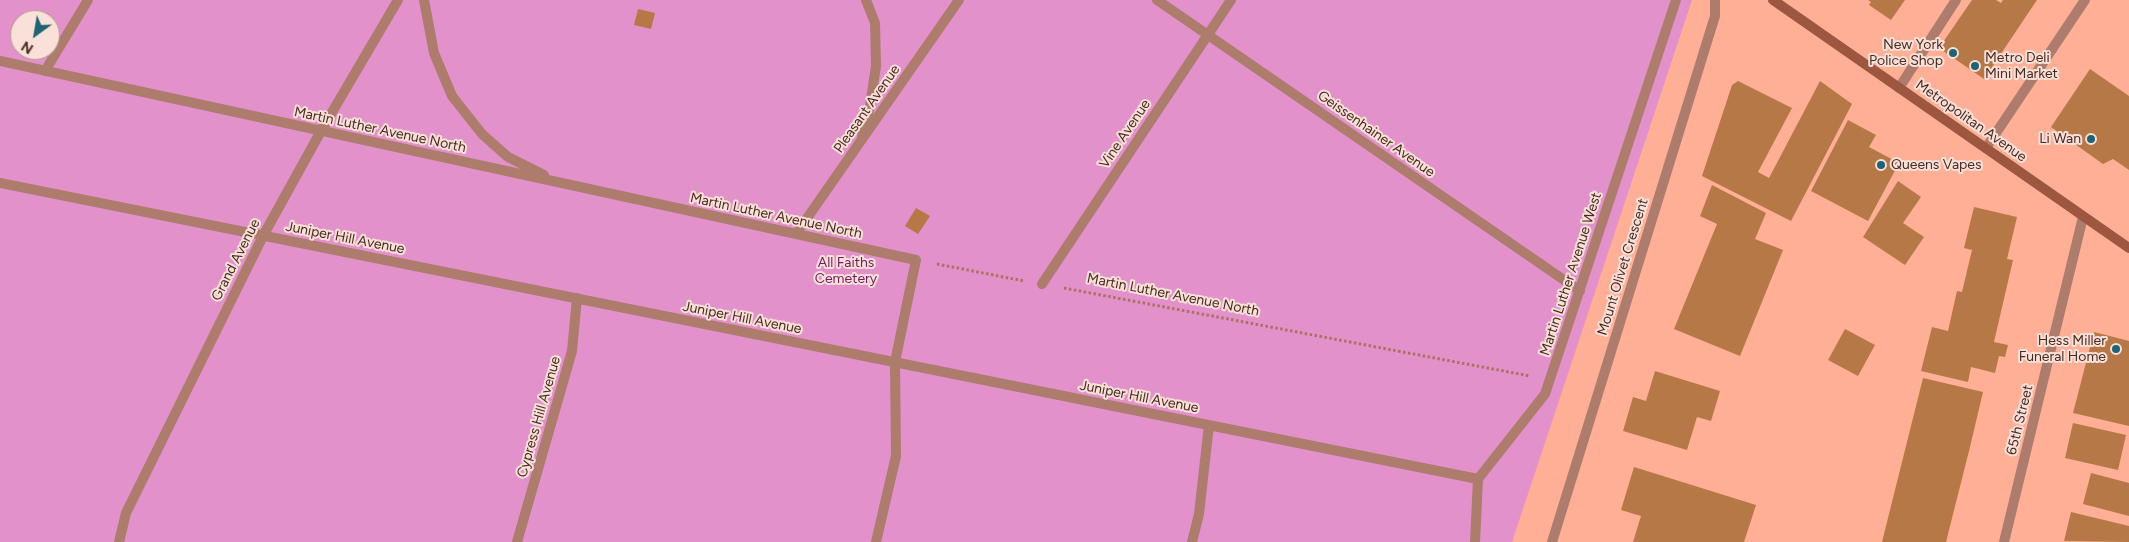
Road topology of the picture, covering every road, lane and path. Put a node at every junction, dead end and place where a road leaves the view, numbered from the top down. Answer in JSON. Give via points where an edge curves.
{"nodes":[{"id":1,"x":88,"y":0,"type":"edge"},
{"id":2,"x":398,"y":0,"type":"edge"},
{"id":3,"x":424,"y":0,"type":"edge"},
{"id":4,"x":866,"y":0,"type":"edge"},
{"id":5,"x":959,"y":0,"type":"edge"},
{"id":6,"x":1157,"y":0,"type":"edge"},
{"id":7,"x":1231,"y":0,"type":"edge"},
{"id":8,"x":1676,"y":0,"type":"edge"},
{"id":9,"x":1715,"y":0,"type":"edge"},
{"id":10,"x":1773,"y":0,"type":"edge"},
{"id":11,"x":1956,"y":0,"type":"edge"},
{"id":12,"x":2085,"y":0,"type":"edge"},
{"id":13,"x":1208,"y":35,"type":"junction"},
{"id":14,"x":0,"y":62,"type":"edge"},
{"id":15,"x":45,"y":71,"type":"junction"},
{"id":16,"x":1899,"y":88,"type":"junction"},
{"id":17,"x":321,"y":131,"type":"junction"},
{"id":18,"x":860,"y":143,"type":"junction"},
{"id":19,"x":1986,"y":148,"type":"junction"},
{"id":20,"x":559,"y":182,"type":"junction"},
{"id":21,"x":0,"y":183,"type":"edge"},
{"id":22,"x":2084,"y":217,"type":"junction"},
{"id":23,"x":796,"y":234,"type":"junction"},
{"id":24,"x":263,"y":236,"type":"junction"},
{"id":25,"x":2129,"y":248,"type":"edge"},
{"id":26,"x":916,"y":260,"type":"junction"},
{"id":27,"x":1042,"y":284,"type":"junction"},
{"id":28,"x":1580,"y":291,"type":"junction"},
{"id":29,"x":577,"y":298,"type":"junction"},
{"id":30,"x":895,"y":362,"type":"junction"},
{"id":31,"x":1550,"y":379,"type":"junction"},
{"id":32,"x":1210,"y":425,"type":"junction"},
{"id":33,"x":1478,"y":479,"type":"junction"},
{"id":34,"x":119,"y":542,"type":"edge"},
{"id":35,"x":517,"y":542,"type":"edge"},
{"id":36,"x":876,"y":542,"type":"edge"},
{"id":37,"x":1192,"y":542,"type":"edge"},
{"id":38,"x":1475,"y":542,"type":"edge"},
{"id":39,"x":1552,"y":542,"type":"edge"},
{"id":40,"x":2004,"y":542,"type":"edge"}],
"edges":[{"from":1,"to":15,"type":"street"},
{"from":2,"to":17,"type":"street","name":"Grand Avenue"},
{"from":3,"to":20,"type":"street","via":[[434,53],[452,96],[482,134],[508,157]]},
{"from":4,"to":18,"type":"street","via":[[874,23],[876,66]]},
{"from":5,"to":18,"type":"street","name":"Pleasant Avenue"},
{"from":6,"to":13,"type":"street","name":"Geissenhainer Avenue"},
{"from":7,"to":13,"type":"street","name":"Vine Avenue"},
{"from":8,"to":28,"type":"street","name":"Martin Luther Avenue West"},
{"from":9,"to":39,"type":"street","name":"Mount Olivet Crescent","via":[[1715,16]]},
{"from":10,"to":16,"type":"main road","name":"Metropolitan Avenue"},
{"from":11,"to":16,"type":"street"},
{"from":12,"to":19,"type":"street"},
{"from":13,"to":27,"type":"street","name":"Vine Avenue"},
{"from":13,"to":28,"type":"street","name":"Geissenhainer Avenue"},
{"from":14,"to":15,"type":"street","name":"Martin Luther Avenue North"},
{"from":15,"to":17,"type":"street","name":"Martin Luther Avenue North"},
{"from":16,"to":19,"type":"main road","name":"Metropolitan Avenue"},
{"from":17,"to":20,"type":"street","name":"Martin Luther Avenue North"},
{"from":17,"to":24,"type":"street","name":"Grand Avenue"},
{"from":18,"to":23,"type":"street","name":"Pleasant Avenue"},
{"from":19,"to":22,"type":"main road","name":"Metropolitan Avenue"},
{"from":20,"to":23,"type":"street","name":"Martin Luther Avenue North"},
{"from":21,"to":24,"type":"street","name":"Juniper Hill Avenue"},
{"from":22,"to":25,"type":"main road","name":"Metropolitan Avenue"},
{"from":22,"to":40,"type":"street","name":"65th Street"},
{"from":23,"to":26,"type":"street","name":"Martin Luther Avenue North"},
{"from":24,"to":29,"type":"street","name":"Juniper Hill Avenue"},
{"from":24,"to":34,"type":"street","name":"Grand Avenue","via":[[126,513]]},
{"from":26,"to":27,"type":"path","name":"Martin Luther Avenue North"},
{"from":26,"to":30,"type":"street"},
{"from":27,"to":31,"type":"path","name":"Martin Luther Avenue North"},
{"from":28,"to":31,"type":"street","name":"Martin Luther Avenue West"},
{"from":29,"to":30,"type":"street","name":"Juniper Hill Avenue"},
{"from":29,"to":35,"type":"street","name":"Cypress Hill Avenue","via":[[572,351]]},
{"from":30,"to":32,"type":"street","name":"Juniper Hill Avenue"},
{"from":30,"to":36,"type":"street","via":[[896,456]]},
{"from":31,"to":33,"type":"street","name":"Martin Luther Avenue West","via":[[1545,394]]},
{"from":32,"to":33,"type":"street","name":"Juniper Hill Avenue"},
{"from":32,"to":37,"type":"street","via":[[1199,514]]},
{"from":33,"to":38,"type":"street"}]}
